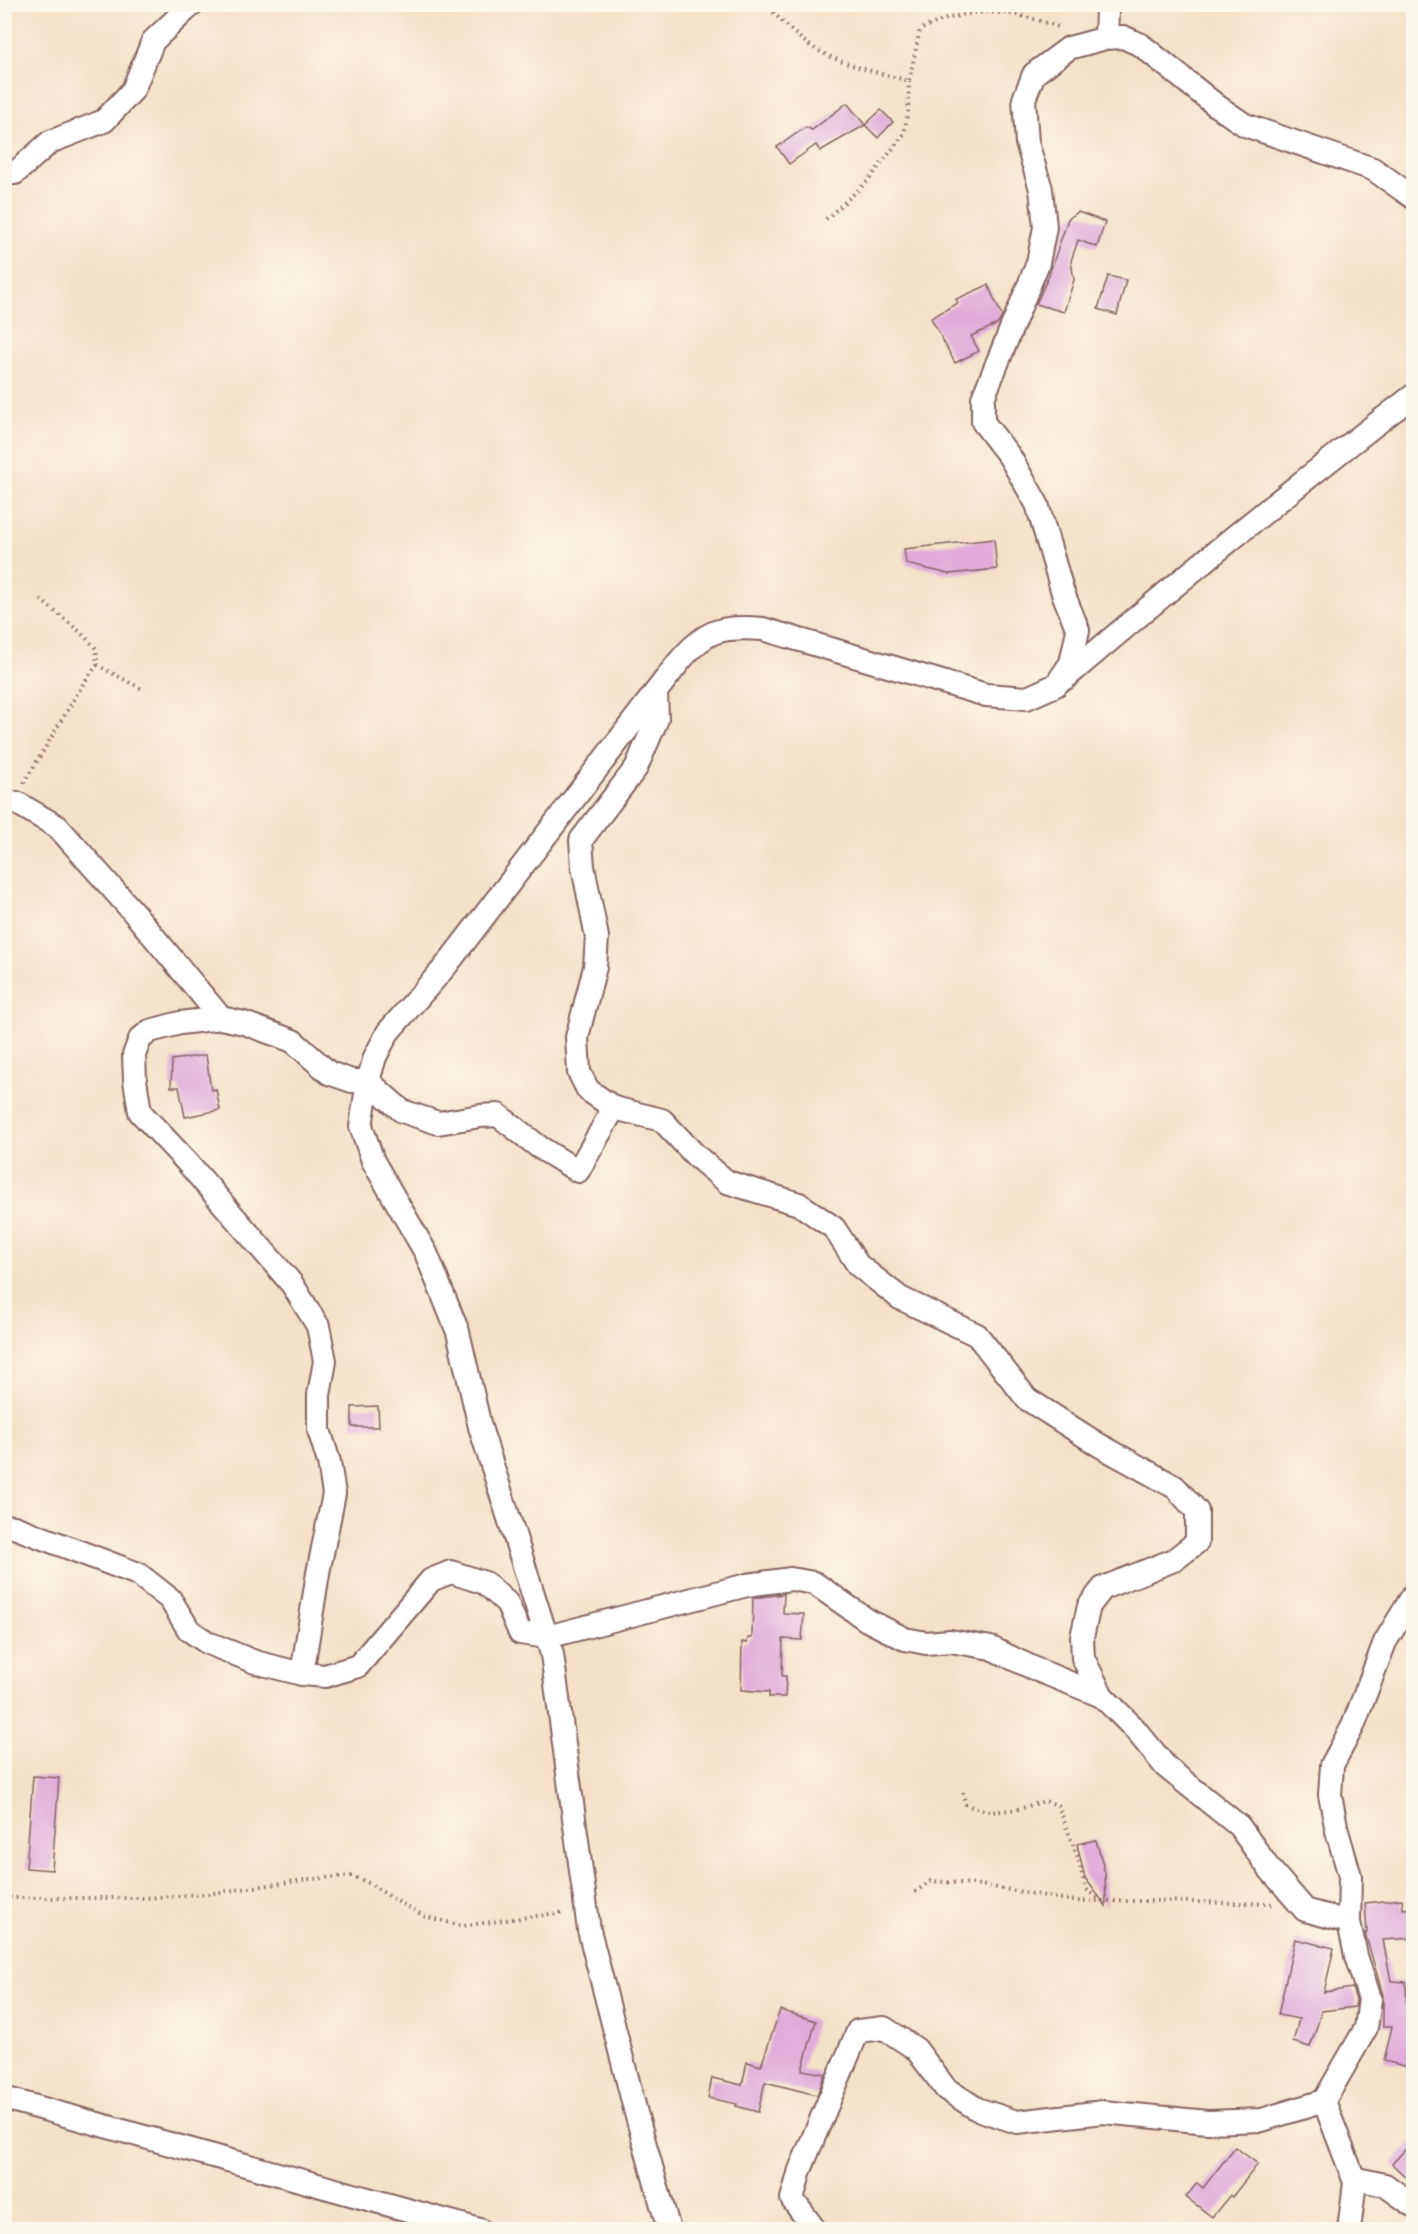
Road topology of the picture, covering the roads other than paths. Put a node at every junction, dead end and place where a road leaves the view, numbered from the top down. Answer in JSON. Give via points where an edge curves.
{"nodes":[{"id":1,"x":192,"y":4,"type":"edge"},
{"id":2,"x":1104,"y":4,"type":"edge"},
{"id":3,"x":1099,"y":40,"type":"junction"},
{"id":4,"x":4,"y":173,"type":"edge"},
{"id":5,"x":1413,"y":198,"type":"edge"},
{"id":6,"x":1413,"y":395,"type":"edge"},
{"id":7,"x":1056,"y":685,"type":"junction"},
{"id":8,"x":656,"y":692,"type":"junction"},
{"id":9,"x":17,"y":803,"type":"road end"},
{"id":10,"x":221,"y":1018,"type":"junction"},
{"id":11,"x":368,"y":1081,"type":"junction"},
{"id":12,"x":614,"y":1108,"type":"junction"},
{"id":13,"x":4,"y":1526,"type":"edge"},
{"id":14,"x":1413,"y":1594,"type":"edge"},
{"id":15,"x":547,"y":1637,"type":"junction"},
{"id":16,"x":302,"y":1674,"type":"junction"},
{"id":17,"x":1102,"y":1696,"type":"junction"},
{"id":18,"x":1349,"y":1922,"type":"junction"},
{"id":19,"x":4,"y":2098,"type":"edge"},
{"id":20,"x":1324,"y":2101,"type":"junction"},
{"id":21,"x":1355,"y":2182,"type":"junction"},
{"id":22,"x":1413,"y":2206,"type":"edge"},
{"id":23,"x":480,"y":2229,"type":"edge"},
{"id":24,"x":669,"y":2229,"type":"edge"},
{"id":25,"x":815,"y":2229,"type":"edge"},
{"id":26,"x":1350,"y":2229,"type":"edge"}],
"edges":[{"from":1,"to":4,"type":"street","via":[[153,41],[134,90],[104,121],[50,142],[15,173]]},
{"from":2,"to":3,"type":"street","via":[[1107,11]]},
{"from":3,"to":5,"type":"street","via":[[1124,37],[1141,45],[1245,125],[1373,169]]},
{"from":3,"to":7,"type":"street","via":[[1069,48],[1034,74],[1024,99],[1027,143],[1041,189],[1045,227],[1038,262],[983,398],[983,422],[1010,457],[1037,504],[1063,594],[1078,630],[1071,663]]},
{"from":6,"to":7,"type":"street","via":[[1292,489]]},
{"from":7,"to":8,"type":"street","via":[[1027,698],[986,695],[794,636],[733,627],[709,634],[691,647]]},
{"from":8,"to":11,"type":"street","via":[[445,967],[388,1032]]},
{"from":8,"to":12,"type":"street","via":[[657,719],[636,768],[581,840],[597,937],[595,967],[577,1037],[579,1072],[588,1090]]},
{"from":9,"to":10,"type":"street","via":[[58,827]]},
{"from":10,"to":11,"type":"street","via":[[293,1041],[329,1073],[352,1081]]},
{"from":10,"to":16,"type":"street","via":[[150,1031],[140,1039],[134,1055],[135,1080],[140,1112],[292,1284],[318,1326],[325,1361],[319,1395],[319,1430],[334,1494]]},
{"from":11,"to":12,"type":"street","via":[[402,1111],[438,1123],[498,1116],[578,1171]]},
{"from":11,"to":15,"type":"street","via":[[361,1126],[373,1161],[426,1253],[458,1332],[480,1427]]},
{"from":12,"to":17,"type":"street","via":[[662,1120],[727,1182],[799,1204],[834,1228],[858,1265],[900,1298],[977,1335],[1027,1399],[1099,1445],[1175,1486],[1197,1511],[1197,1542],[1174,1560],[1103,1588],[1089,1606],[1082,1637],[1083,1658]]},
{"from":13,"to":16,"type":"street","via":[[138,1574],[170,1599],[189,1630],[207,1643],[255,1662]]},
{"from":14,"to":18,"type":"street","via":[[1385,1642],[1353,1726],[1332,1765],[1330,1795],[1350,1876]]},
{"from":15,"to":16,"type":"street","via":[[520,1633],[507,1603],[485,1583],[452,1572],[430,1580],[358,1666],[325,1676]]},
{"from":15,"to":17,"type":"street","via":[[747,1585],[791,1579],[814,1583],[867,1620],[905,1639],[991,1648]]},
{"from":15,"to":24,"type":"street","via":[[589,1930]]},
{"from":17,"to":18,"type":"street","via":[[1166,1767],[1239,1827],[1305,1910]]},
{"from":18,"to":20,"type":"street","via":[[1370,1999],[1366,2028]]},
{"from":19,"to":23,"type":"street"},
{"from":20,"to":21,"type":"street"},
{"from":20,"to":25,"type":"street","via":[[1262,2121],[1208,2122],[1103,2112],[1017,2122],[977,2109],[946,2089],[916,2049],[884,2028],[858,2031],[800,2170],[792,2199]]},
{"from":21,"to":22,"type":"street","via":[[1358,2179],[1385,2185]]},
{"from":21,"to":26,"type":"street"}]}
